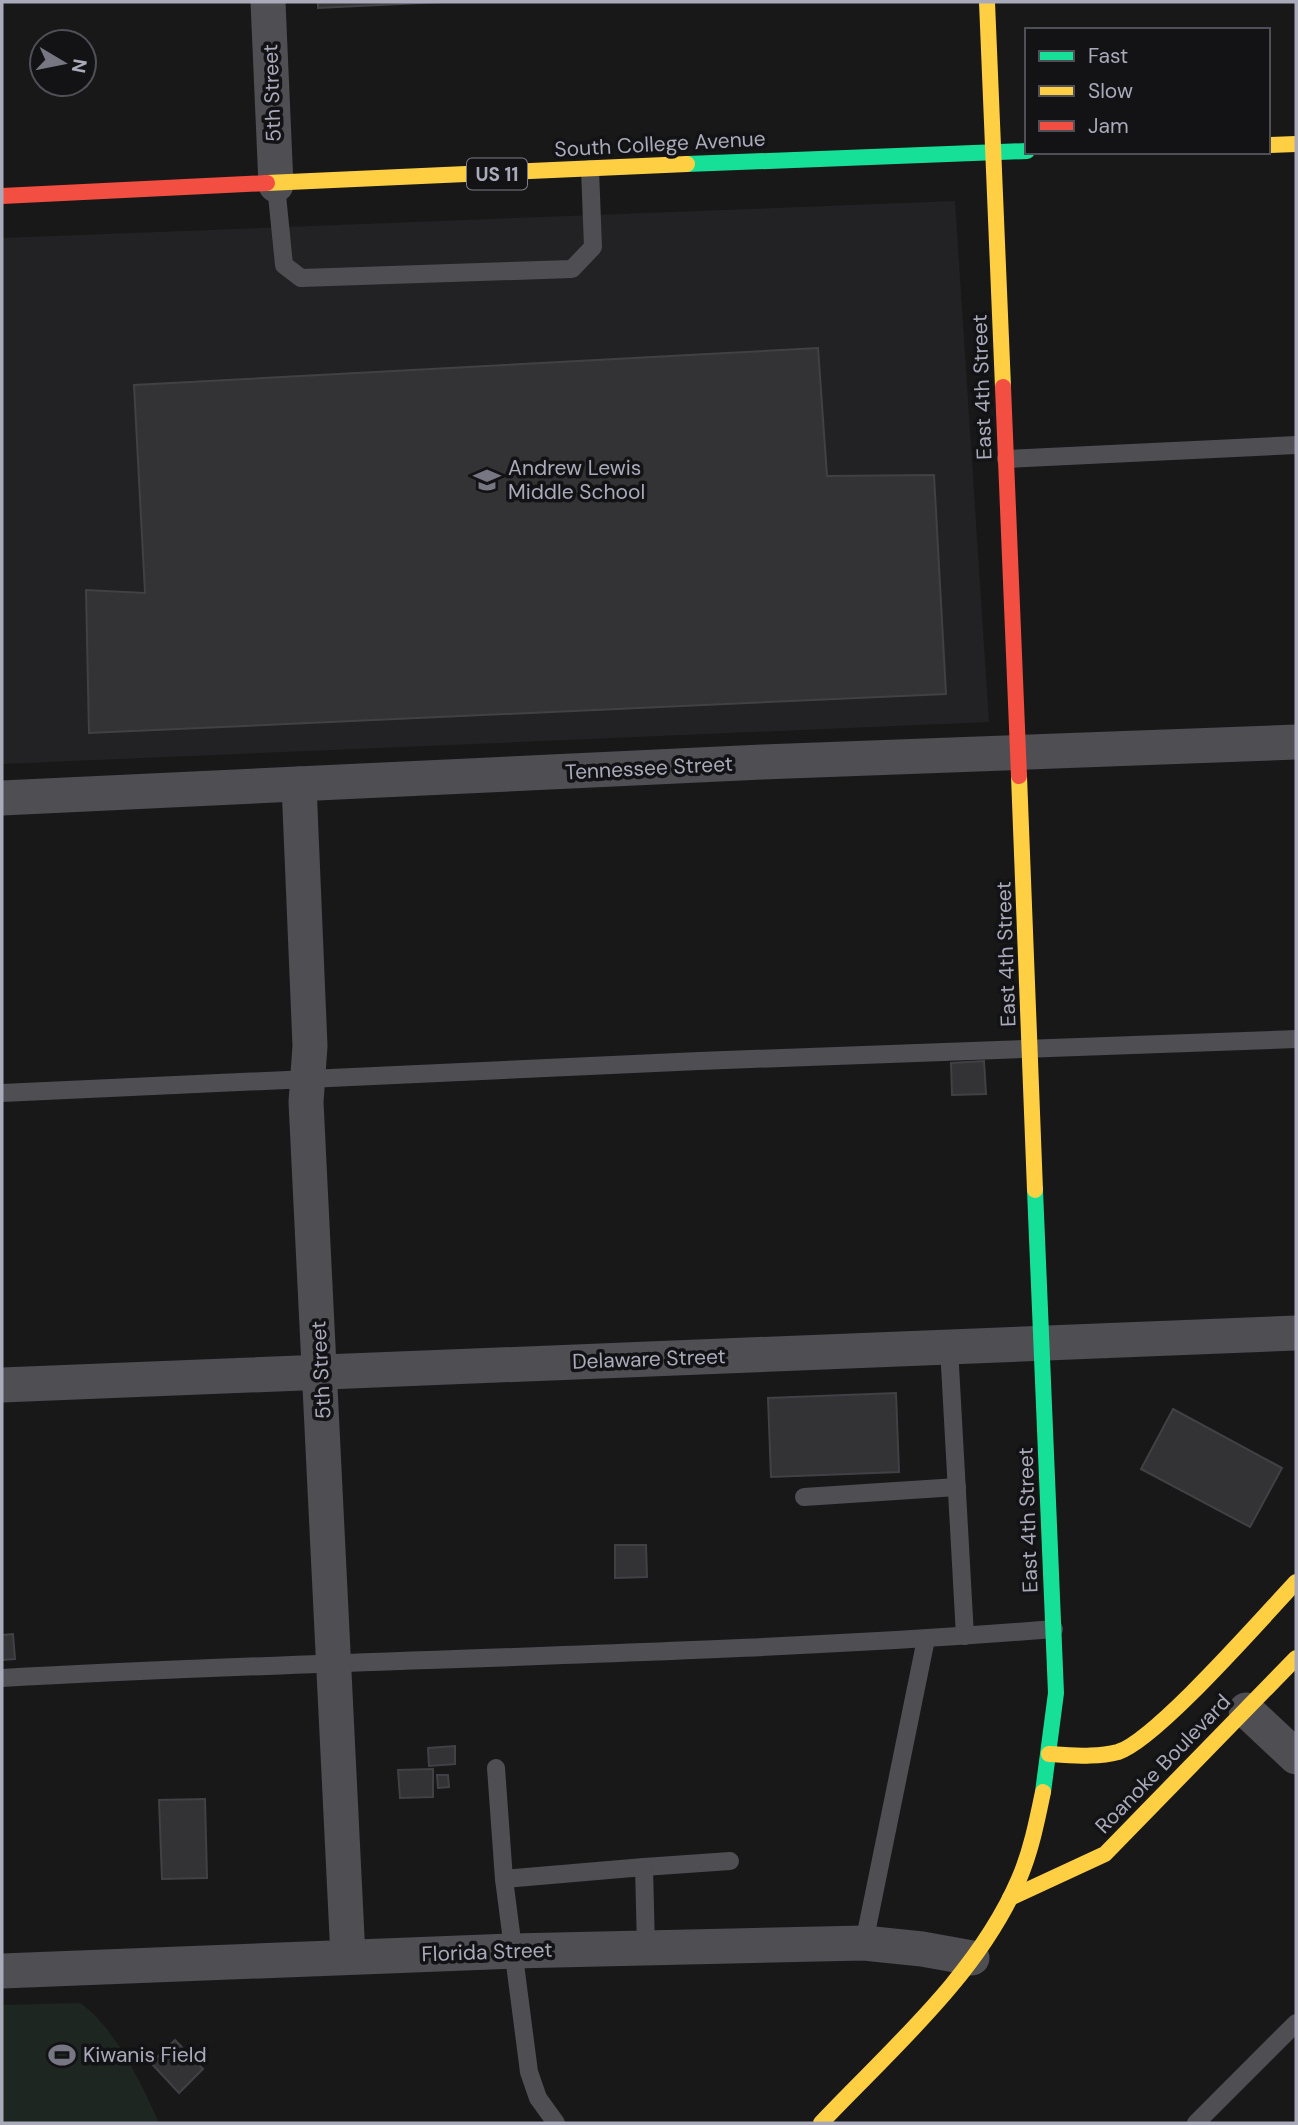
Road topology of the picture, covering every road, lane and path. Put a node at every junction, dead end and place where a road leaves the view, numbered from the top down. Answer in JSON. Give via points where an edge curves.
{"nodes":[{"id":1,"x":268,"y":2,"type":"edge"},
{"id":2,"x":987,"y":2,"type":"edge"},
{"id":3,"x":1296,"y":144,"type":"edge"},
{"id":4,"x":1270,"y":145,"type":"edge"},
{"id":5,"x":1025,"y":150,"type":"edge"},
{"id":6,"x":993,"y":151,"type":"junction"},
{"id":7,"x":590,"y":169,"type":"junction"},
{"id":8,"x":276,"y":185,"type":"junction"},
{"id":9,"x":2,"y":196,"type":"edge"},
{"id":10,"x":1296,"y":445,"type":"edge"},
{"id":11,"x":1006,"y":459,"type":"junction"},
{"id":12,"x":1296,"y":743,"type":"edge"},
{"id":13,"x":1018,"y":753,"type":"junction"},
{"id":14,"x":299,"y":784,"type":"junction"},
{"id":15,"x":2,"y":798,"type":"edge"},
{"id":16,"x":1296,"y":1039,"type":"edge"},
{"id":17,"x":1031,"y":1048,"type":"junction"},
{"id":18,"x":309,"y":1079,"type":"junction"},
{"id":19,"x":2,"y":1093,"type":"edge"},
{"id":20,"x":1296,"y":1333,"type":"edge"},
{"id":21,"x":1042,"y":1342,"type":"junction"},
{"id":22,"x":949,"y":1348,"type":"junction"},
{"id":23,"x":321,"y":1371,"type":"junction"},
{"id":24,"x":2,"y":1385,"type":"edge"},
{"id":25,"x":957,"y":1487,"type":"junction"},
{"id":26,"x":804,"y":1497,"type":"dead end"},
{"id":27,"x":1296,"y":1582,"type":"edge"},
{"id":28,"x":1054,"y":1629,"type":"junction"},
{"id":29,"x":965,"y":1636,"type":"junction"},
{"id":30,"x":926,"y":1639,"type":"junction"},
{"id":31,"x":1296,"y":1658,"type":"edge"},
{"id":32,"x":335,"y":1662,"type":"junction"},
{"id":33,"x":2,"y":1678,"type":"edge"},
{"id":34,"x":1246,"y":1710,"type":"junction"},
{"id":35,"x":1049,"y":1754,"type":"junction"},
{"id":36,"x":1296,"y":1757,"type":"edge"},
{"id":37,"x":496,"y":1768,"type":"dead end"},
{"id":38,"x":730,"y":1861,"type":"dead end"},
{"id":39,"x":644,"y":1867,"type":"junction"},
{"id":40,"x":504,"y":1880,"type":"junction"},
{"id":41,"x":1010,"y":1898,"type":"junction"},
{"id":42,"x":864,"y":1943,"type":"junction"},
{"id":43,"x":646,"y":1948,"type":"junction"},
{"id":44,"x":513,"y":1951,"type":"junction"},
{"id":45,"x":348,"y":1957,"type":"junction"},
{"id":46,"x":972,"y":1958,"type":"junction"},
{"id":47,"x":2,"y":1971,"type":"edge"},
{"id":48,"x":1296,"y":2023,"type":"edge"},
{"id":49,"x":556,"y":2123,"type":"edge"},
{"id":50,"x":821,"y":2123,"type":"edge"},
{"id":51,"x":1196,"y":2123,"type":"edge"}],
"edges":[{"from":1,"to":8,"type":"street","name":"5th Street"},
{"from":2,"to":6,"type":"main road","name":"East 4th Street"},
{"from":3,"to":4,"type":"main road"},
{"from":5,"to":6,"type":"main road","name":"South College Avenue","number":"US 11"},
{"from":6,"to":7,"type":"main road","name":"South College Avenue","number":"US 11"},
{"from":6,"to":11,"type":"main road","name":"East 4th Street"},
{"from":7,"to":8,"type":"main road","name":"South College Avenue","number":"US 11"},
{"from":7,"to":8,"type":"lane","via":[[593,247],[572,269],[302,278],[284,265]]},
{"from":8,"to":9,"type":"main road","name":"South College Avenue","number":"US 11"},
{"from":10,"to":11,"type":"lane"},
{"from":11,"to":13,"type":"main road","name":"East 4th Street"},
{"from":12,"to":13,"type":"street","name":"Tennessee Street"},
{"from":13,"to":14,"type":"street","name":"Tennessee Street"},
{"from":13,"to":17,"type":"main road","name":"East 4th Street"},
{"from":14,"to":15,"type":"street","name":"Tennessee Street"},
{"from":14,"to":18,"type":"street","name":"5th Street"},
{"from":16,"to":17,"type":"lane"},
{"from":17,"to":18,"type":"lane"},
{"from":17,"to":21,"type":"main road","name":"East 4th Street"},
{"from":18,"to":19,"type":"lane"},
{"from":18,"to":23,"type":"street","name":"5th Street","via":[[306,1101]]},
{"from":20,"to":21,"type":"street","name":"Delaware Street"},
{"from":21,"to":22,"type":"street","name":"Delaware Street"},
{"from":21,"to":28,"type":"main road","name":"East 4th Street"},
{"from":22,"to":23,"type":"street","name":"Delaware Street"},
{"from":22,"to":25,"type":"lane"},
{"from":23,"to":24,"type":"street","name":"Delaware Street"},
{"from":23,"to":32,"type":"street","name":"5th Street"},
{"from":25,"to":26,"type":"lane"},
{"from":25,"to":29,"type":"lane"},
{"from":27,"to":35,"type":"main road","name":"Roanoke Boulevard","via":[[1159,1724],[1140,1738],[1121,1751],[1095,1756]]},
{"from":28,"to":29,"type":"lane"},
{"from":28,"to":35,"type":"main road","name":"East 4th Street","via":[[1056,1693]]},
{"from":29,"to":30,"type":"lane"},
{"from":30,"to":32,"type":"lane","via":[[664,1653]]},
{"from":30,"to":42,"type":"lane"},
{"from":31,"to":34,"type":"main road","name":"Roanoke Boulevard"},
{"from":32,"to":33,"type":"lane"},
{"from":32,"to":45,"type":"street","name":"5th Street"},
{"from":34,"to":36,"type":"street"},
{"from":34,"to":41,"type":"main road","name":"Roanoke Boulevard","via":[[1105,1854]]},
{"from":35,"to":41,"type":"main road","name":"East 4th Street","via":[[1027,1851]]},
{"from":37,"to":40,"type":"lane"},
{"from":38,"to":39,"type":"lane"},
{"from":39,"to":40,"type":"lane"},
{"from":39,"to":43,"type":"lane"},
{"from":40,"to":44,"type":"lane"},
{"from":41,"to":46,"type":"main road"},
{"from":42,"to":43,"type":"street","name":"Florida Street"},
{"from":42,"to":46,"type":"street","name":"Florida Street"},
{"from":43,"to":44,"type":"street","name":"Florida Street"},
{"from":44,"to":45,"type":"street","name":"Florida Street"},
{"from":44,"to":49,"type":"lane","via":[[529,2072],[538,2098]]},
{"from":45,"to":47,"type":"street","name":"Florida Street"},
{"from":46,"to":50,"type":"main road"},
{"from":48,"to":51,"type":"lane"}]}
